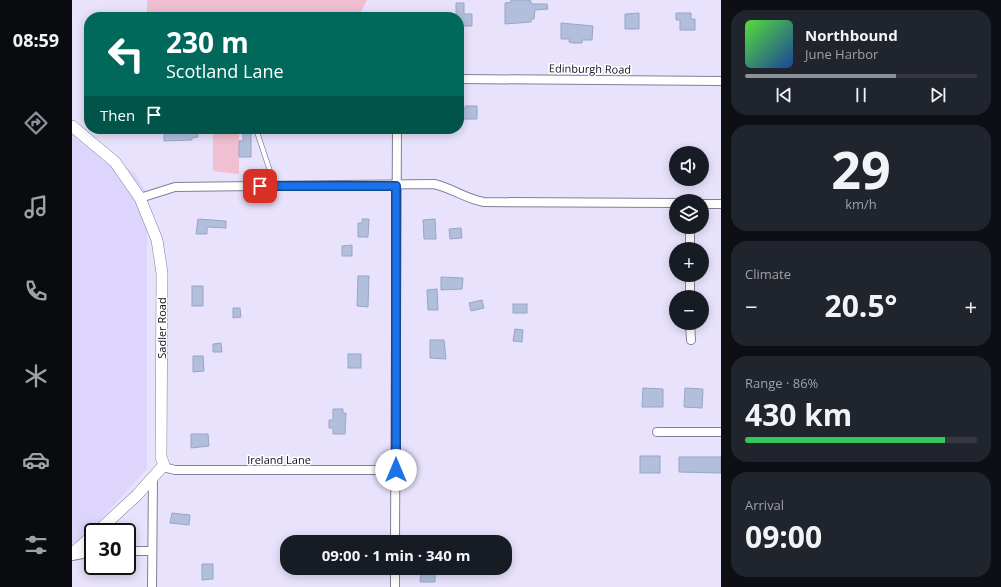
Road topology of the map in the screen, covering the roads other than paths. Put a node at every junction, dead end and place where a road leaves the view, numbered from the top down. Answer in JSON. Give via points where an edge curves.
{"nodes":[{"id":1,"x":464,"y":79,"type":"edge"},
{"id":2,"x":721,"y":81,"type":"edge"},
{"id":3,"x":72,"y":126,"type":"edge"},
{"id":4,"x":258,"y":134,"type":"edge"},
{"id":5,"x":397,"y":134,"type":"edge"},
{"id":6,"x":275,"y":186,"type":"junction"},
{"id":7,"x":396,"y":186,"type":"junction"},
{"id":8,"x":140,"y":198,"type":"junction"},
{"id":9,"x":669,"y":204,"type":"edge"},
{"id":10,"x":709,"y":204,"type":"edge"},
{"id":11,"x":721,"y":204,"type":"edge"},
{"id":12,"x":690,"y":330,"type":"edge"},
{"id":13,"x":690,"y":340,"type":"dead end"},
{"id":14,"x":657,"y":432,"type":"dead end"},
{"id":15,"x":721,"y":432,"type":"edge"},
{"id":16,"x":164,"y":465,"type":"junction"},
{"id":17,"x":396,"y":470,"type":"junction"},
{"id":18,"x":153,"y":479,"type":"junction"},
{"id":19,"x":106,"y":523,"type":"edge"},
{"id":20,"x":395,"y":535,"type":"edge"},
{"id":21,"x":84,"y":544,"type":"edge"},
{"id":22,"x":136,"y":551,"type":"edge"},
{"id":23,"x":152,"y":551,"type":"junction"},
{"id":24,"x":84,"y":553,"type":"edge"},
{"id":25,"x":72,"y":555,"type":"edge"},
{"id":26,"x":395,"y":575,"type":"edge"},
{"id":27,"x":152,"y":587,"type":"edge"},
{"id":28,"x":395,"y":587,"type":"edge"}],
"edges":[{"from":1,"to":2,"type":"street","name":"Edinburgh Road"},
{"from":3,"to":8,"type":"street","name":"Sadler Road","via":[[115,162]]},
{"from":4,"to":6,"type":"lane"},
{"from":5,"to":7,"type":"street"},
{"from":6,"to":7,"type":"street"},
{"from":6,"to":8,"type":"street","via":[[175,187]]},
{"from":7,"to":9,"type":"street","via":[[434,184],[484,202]]},
{"from":7,"to":17,"type":"street"},
{"from":8,"to":16,"type":"street","name":"Sadler Road","via":[[157,240],[162,273],[161,457]]},
{"from":10,"to":11,"type":"street"},
{"from":12,"to":13,"type":"street"},
{"from":14,"to":15,"type":"street"},
{"from":16,"to":17,"type":"street","name":"Ireland Lane","via":[[175,470]]},
{"from":16,"to":18,"type":"street"},
{"from":17,"to":20,"type":"street"},
{"from":18,"to":19,"type":"street"},
{"from":18,"to":23,"type":"street"},
{"from":21,"to":25,"type":"street"},
{"from":22,"to":23,"type":"street"},
{"from":23,"to":27,"type":"street"},
{"from":24,"to":25,"type":"street"},
{"from":26,"to":28,"type":"street"}]}
